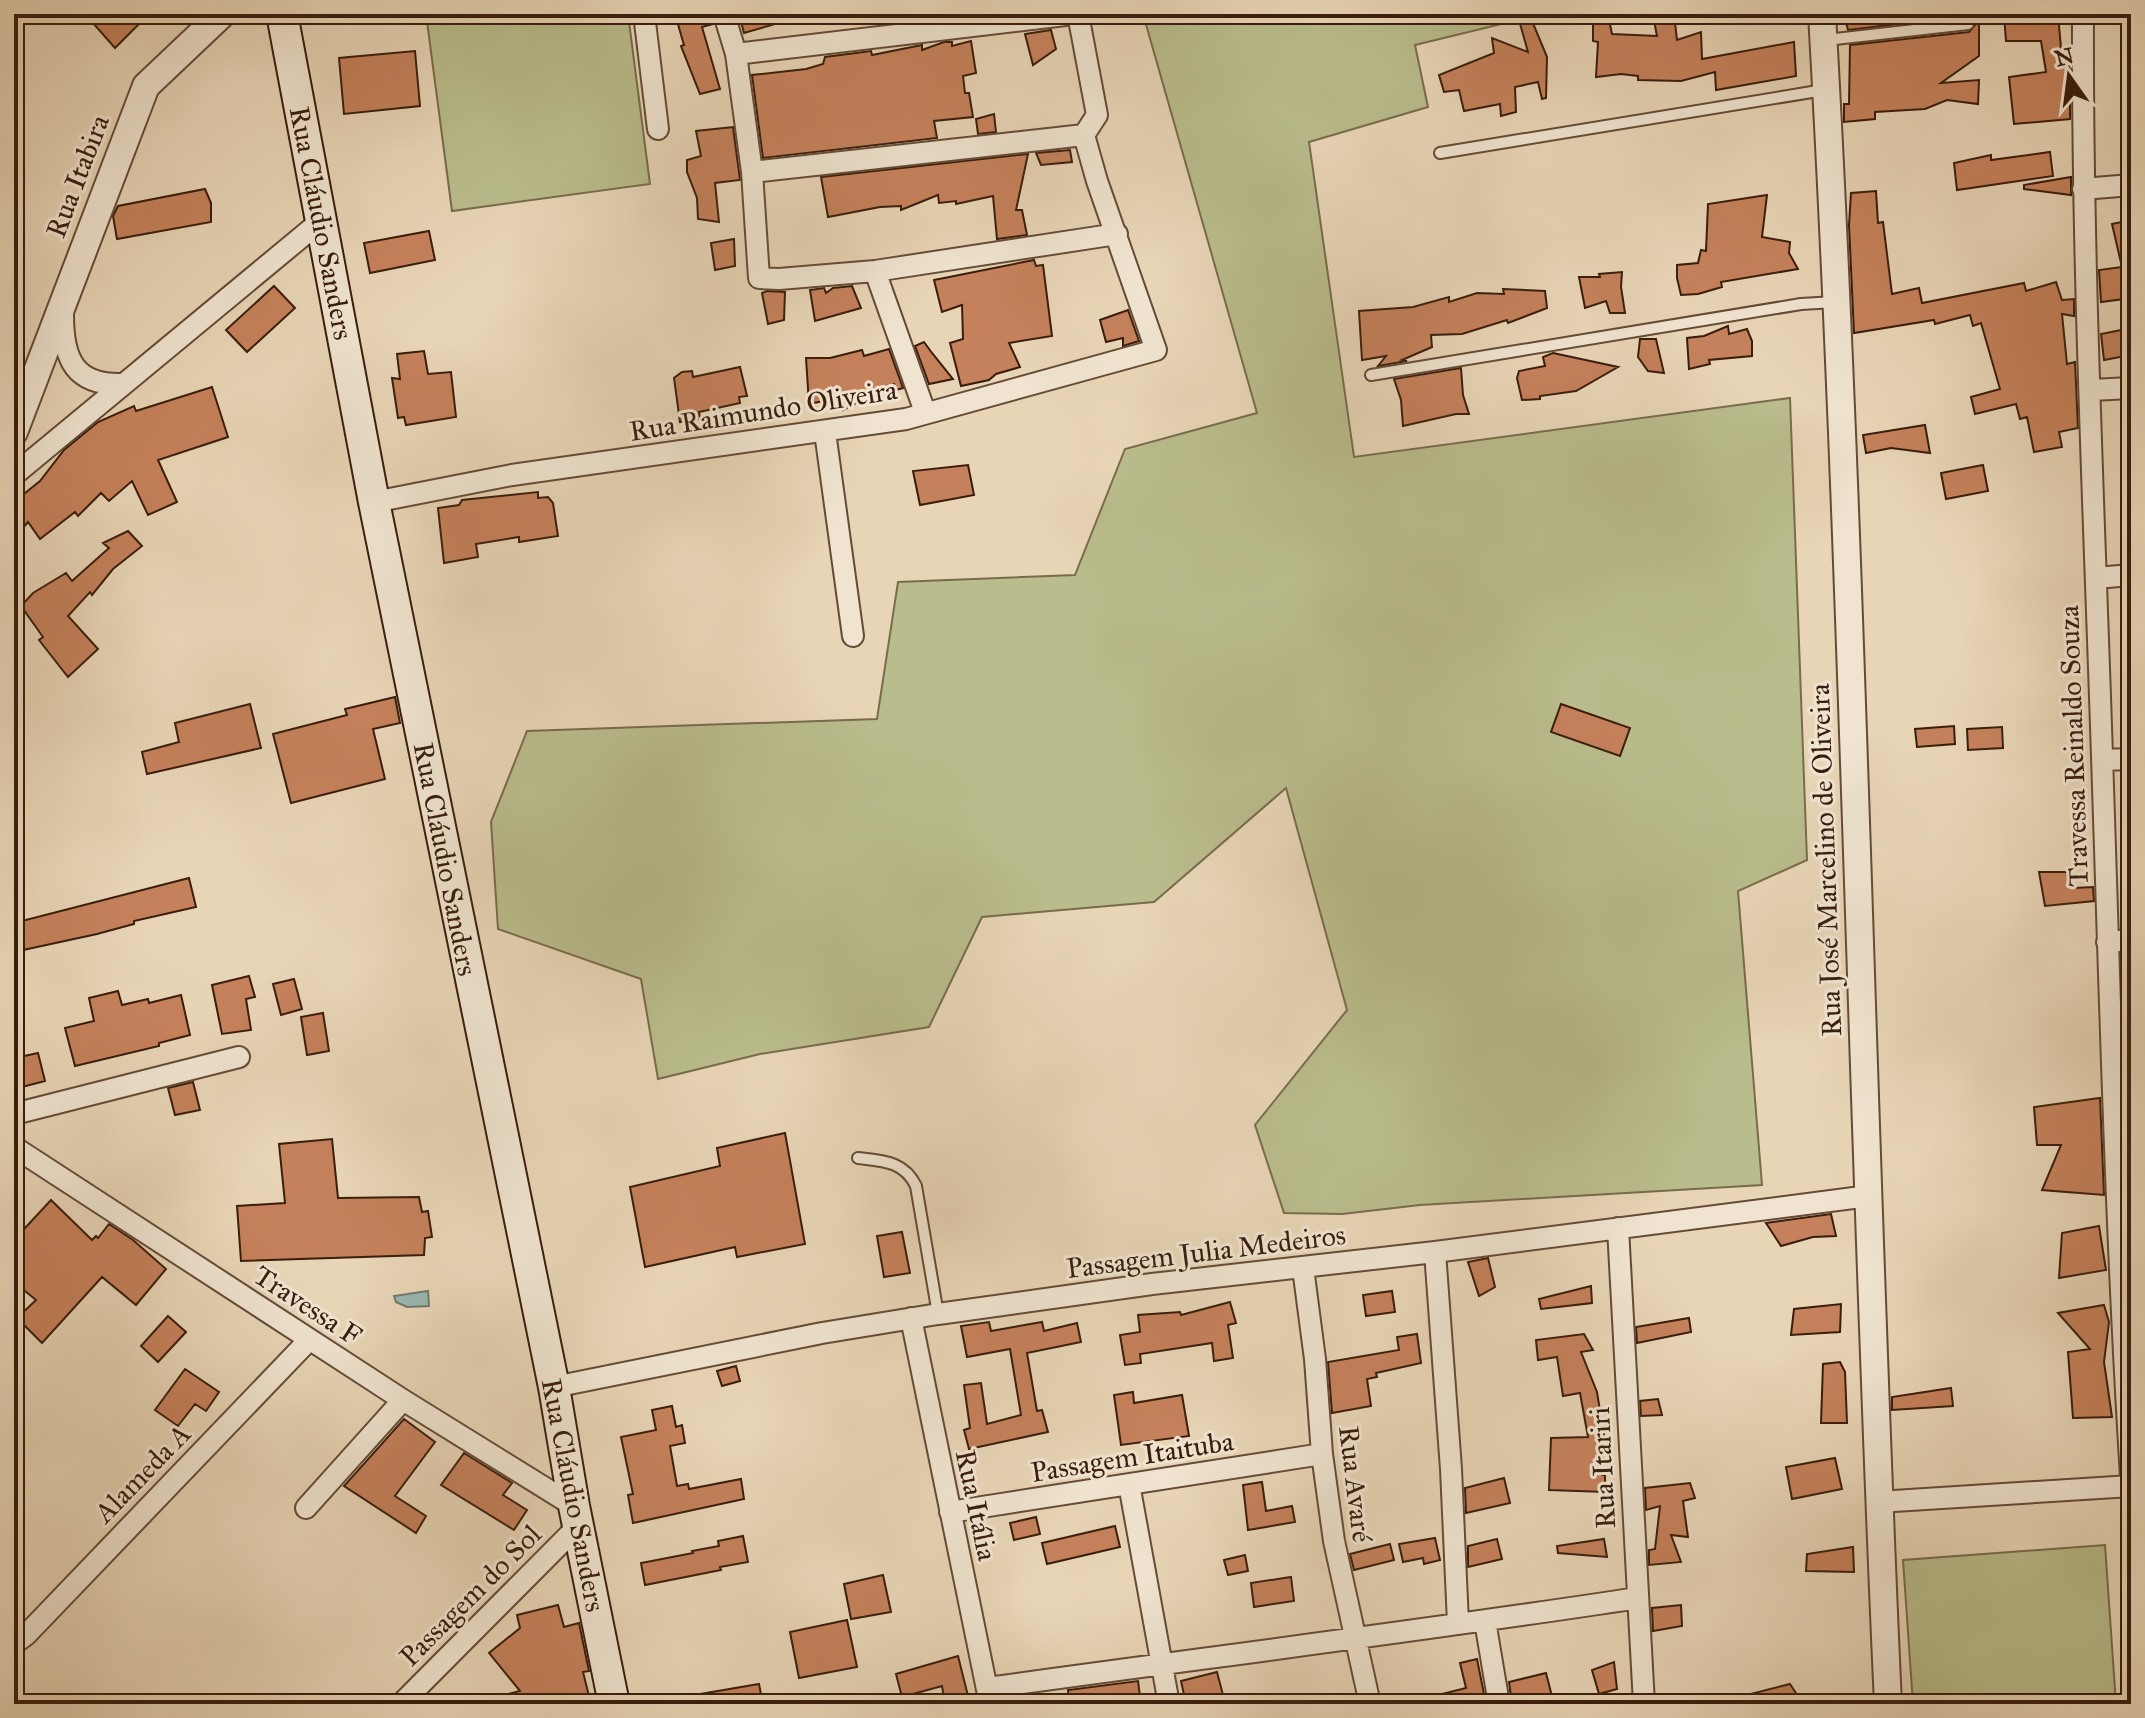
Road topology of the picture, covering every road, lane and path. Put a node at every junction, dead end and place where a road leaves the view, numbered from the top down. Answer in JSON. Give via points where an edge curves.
{"nodes":[{"id":1,"x":222,"y":14,"type":"edge"},
{"id":2,"x":282,"y":14,"type":"edge"},
{"id":3,"x":644,"y":14,"type":"edge"},
{"id":4,"x":724,"y":14,"type":"edge"},
{"id":5,"x":1076,"y":14,"type":"edge"},
{"id":6,"x":1822,"y":14,"type":"edge"},
{"id":7,"x":2083,"y":14,"type":"edge"},
{"id":8,"x":1968,"y":24,"type":"dead end"},
{"id":9,"x":1824,"y":40,"type":"junction"},
{"id":10,"x":736,"y":54,"type":"junction"},
{"id":11,"x":1826,"y":90,"type":"junction"},
{"id":12,"x":658,"y":129,"type":"dead end"},
{"id":13,"x":1084,"y":135,"type":"junction"},
{"id":14,"x":1440,"y":153,"type":"dead end"},
{"id":15,"x":752,"y":172,"type":"junction"},
{"id":16,"x":2131,"y":185,"type":"edge"},
{"id":17,"x":2083,"y":189,"type":"junction"},
{"id":18,"x":322,"y":220,"type":"junction"},
{"id":19,"x":1117,"y":234,"type":"junction"},
{"id":20,"x":875,"y":271,"type":"junction"},
{"id":21,"x":1837,"y":302,"type":"junction"},
{"id":22,"x":63,"y":303,"type":"junction"},
{"id":23,"x":1371,"y":375,"type":"dead end"},
{"id":24,"x":124,"y":384,"type":"junction"},
{"id":25,"x":2131,"y":388,"type":"edge"},
{"id":26,"x":2091,"y":390,"type":"junction"},
{"id":27,"x":925,"y":412,"type":"junction"},
{"id":28,"x":14,"y":432,"type":"edge"},
{"id":29,"x":825,"y":432,"type":"junction"},
{"id":30,"x":14,"y":475,"type":"edge"},
{"id":31,"x":374,"y":502,"type":"junction"},
{"id":32,"x":2131,"y":575,"type":"edge"},
{"id":33,"x":2096,"y":578,"type":"junction"},
{"id":34,"x":853,"y":636,"type":"dead end"},
{"id":35,"x":2131,"y":759,"type":"edge"},
{"id":36,"x":2102,"y":760,"type":"junction"},
{"id":37,"x":2131,"y":940,"type":"edge"},
{"id":38,"x":2107,"y":942,"type":"junction"},
{"id":39,"x":239,"y":1057,"type":"dead end"},
{"id":40,"x":14,"y":1114,"type":"edge"},
{"id":41,"x":2123,"y":1128,"type":"edge"},
{"id":42,"x":14,"y":1147,"type":"edge"},
{"id":43,"x":858,"y":1158,"type":"dead end"},
{"id":44,"x":1869,"y":1196,"type":"junction"},
{"id":45,"x":1618,"y":1228,"type":"junction"},
{"id":46,"x":1435,"y":1252,"type":"junction"},
{"id":47,"x":1303,"y":1268,"type":"junction"},
{"id":48,"x":2126,"y":1311,"type":"edge"},
{"id":49,"x":938,"y":1314,"type":"junction"},
{"id":50,"x":911,"y":1318,"type":"junction"},
{"id":51,"x":309,"y":1340,"type":"junction"},
{"id":52,"x":554,"y":1387,"type":"junction"},
{"id":53,"x":403,"y":1400,"type":"junction"},
{"id":54,"x":1322,"y":1454,"type":"junction"},
{"id":55,"x":2131,"y":1477,"type":"edge"},
{"id":56,"x":1129,"y":1484,"type":"junction"},
{"id":57,"x":2131,"y":1486,"type":"edge"},
{"id":58,"x":1878,"y":1502,"type":"junction"},
{"id":59,"x":306,"y":1508,"type":"dead end"},
{"id":60,"x":950,"y":1512,"type":"junction"},
{"id":61,"x":576,"y":1516,"type":"junction"},
{"id":62,"x":1638,"y":1598,"type":"junction"},
{"id":63,"x":1485,"y":1621,"type":"junction"},
{"id":64,"x":1458,"y":1623,"type":"junction"},
{"id":65,"x":1354,"y":1639,"type":"junction"},
{"id":66,"x":14,"y":1644,"type":"edge"},
{"id":67,"x":1163,"y":1663,"type":"junction"},
{"id":68,"x":989,"y":1696,"type":"edge"},
{"id":69,"x":401,"y":1704,"type":"edge"},
{"id":70,"x":614,"y":1704,"type":"edge"},
{"id":71,"x":1169,"y":1704,"type":"edge"},
{"id":72,"x":1370,"y":1704,"type":"edge"},
{"id":73,"x":1499,"y":1704,"type":"edge"},
{"id":74,"x":1644,"y":1704,"type":"edge"},
{"id":75,"x":1888,"y":1704,"type":"edge"}],
"edges":[{"from":1,"to":22,"type":"street","name":"Rua Itabira","via":[[146,86]]},
{"from":2,"to":18,"type":"main road","name":"Rua Cláudio Sanders"},
{"from":3,"to":12,"type":"street"},
{"from":4,"to":10,"type":"street"},
{"from":5,"to":10,"type":"street"},
{"from":5,"to":13,"type":"street","via":[[1097,115]]},
{"from":6,"to":9,"type":"street","name":"Rua José Marcelino de Oliveira"},
{"from":7,"to":17,"type":"street","name":"Travessa Reinaldo Souza"},
{"from":8,"to":9,"type":"lane"},
{"from":9,"to":11,"type":"street","name":"Rua José Marcelino de Oliveira"},
{"from":10,"to":15,"type":"street"},
{"from":11,"to":14,"type":"lane"},
{"from":11,"to":21,"type":"street","name":"Rua José Marcelino de Oliveira"},
{"from":13,"to":15,"type":"street"},
{"from":13,"to":19,"type":"street"},
{"from":15,"to":20,"type":"street","via":[[759,278]]},
{"from":16,"to":17,"type":"street"},
{"from":17,"to":26,"type":"street","name":"Travessa Reinaldo Souza"},
{"from":18,"to":24,"type":"street"},
{"from":18,"to":31,"type":"main road","name":"Rua Cláudio Sanders"},
{"from":19,"to":20,"type":"street"},
{"from":19,"to":27,"type":"street","name":"Rua Raimundo Oliveira","via":[[1156,350]]},
{"from":20,"to":27,"type":"street"},
{"from":21,"to":23,"type":"lane"},
{"from":21,"to":44,"type":"street","name":"Rua José Marcelino de Oliveira"},
{"from":22,"to":24,"type":"street","via":[[63,340],[81,376],[103,385]]},
{"from":22,"to":28,"type":"street","name":"Rua Itabira"},
{"from":24,"to":30,"type":"street"},
{"from":25,"to":26,"type":"street"},
{"from":26,"to":33,"type":"street","name":"Travessa Reinaldo Souza"},
{"from":27,"to":29,"type":"street","name":"Rua Raimundo Oliveira"},
{"from":29,"to":31,"type":"street","name":"Rua Raimundo Oliveira","via":[[512,475]]},
{"from":29,"to":34,"type":"street"},
{"from":31,"to":52,"type":"main road","name":"Rua Cláudio Sanders"},
{"from":32,"to":33,"type":"street"},
{"from":33,"to":36,"type":"street","name":"Travessa Reinaldo Souza"},
{"from":35,"to":36,"type":"street"},
{"from":36,"to":38,"type":"street","name":"Travessa Reinaldo Souza"},
{"from":37,"to":38,"type":"street"},
{"from":38,"to":41,"type":"street","name":"Travessa Reinaldo Souza"},
{"from":39,"to":40,"type":"street"},
{"from":41,"to":48,"type":"street","name":"Travessa Reinaldo Souza"},
{"from":42,"to":51,"type":"street","name":"Travessa F"},
{"from":43,"to":49,"type":"lane","via":[[889,1161],[910,1174]]},
{"from":44,"to":45,"type":"street","name":"Passagem Julia Medeiros"},
{"from":44,"to":58,"type":"street","name":"Rua José Marcelino de Oliveira"},
{"from":45,"to":46,"type":"street","name":"Passagem Julia Medeiros"},
{"from":45,"to":62,"type":"street","name":"Rua Itariri"},
{"from":46,"to":47,"type":"street","name":"Passagem Julia Medeiros"},
{"from":46,"to":64,"type":"street"},
{"from":47,"to":49,"type":"street","name":"Passagem Julia Medeiros"},
{"from":47,"to":54,"type":"street","name":"Rua Avaré"},
{"from":48,"to":55,"type":"street","name":"Travessa Reinaldo Souza"},
{"from":49,"to":50,"type":"street","name":"Passagem Julia Medeiros"},
{"from":50,"to":52,"type":"street","name":"Passagem Julia Medeiros"},
{"from":50,"to":60,"type":"street","name":"Rua Itália"},
{"from":51,"to":53,"type":"street","name":"Travessa F"},
{"from":51,"to":66,"type":"street","name":"Alameda A"},
{"from":52,"to":61,"type":"main road","name":"Rua Cláudio Sanders"},
{"from":53,"to":59,"type":"street"},
{"from":53,"to":61,"type":"street","name":"Travessa F"},
{"from":54,"to":56,"type":"street","name":"Passagem Itaituba"},
{"from":54,"to":65,"type":"street","name":"Rua Avaré"},
{"from":56,"to":60,"type":"street","name":"Passagem Itaituba"},
{"from":56,"to":67,"type":"street"},
{"from":57,"to":58,"type":"street"},
{"from":58,"to":75,"type":"street","name":"Rua José Marcelino de Oliveira"},
{"from":60,"to":68,"type":"street","name":"Rua Itália"},
{"from":61,"to":69,"type":"street","name":"Passagem do Sol"},
{"from":61,"to":70,"type":"main road","name":"Rua Cláudio Sanders"},
{"from":62,"to":63,"type":"street"},
{"from":62,"to":74,"type":"street","name":"Rua Itariri"},
{"from":63,"to":64,"type":"street"},
{"from":63,"to":73,"type":"street"},
{"from":64,"to":65,"type":"street"},
{"from":65,"to":67,"type":"street"},
{"from":65,"to":72,"type":"street","name":"Rua Avaré"},
{"from":67,"to":68,"type":"street"},
{"from":67,"to":71,"type":"street"}]}
